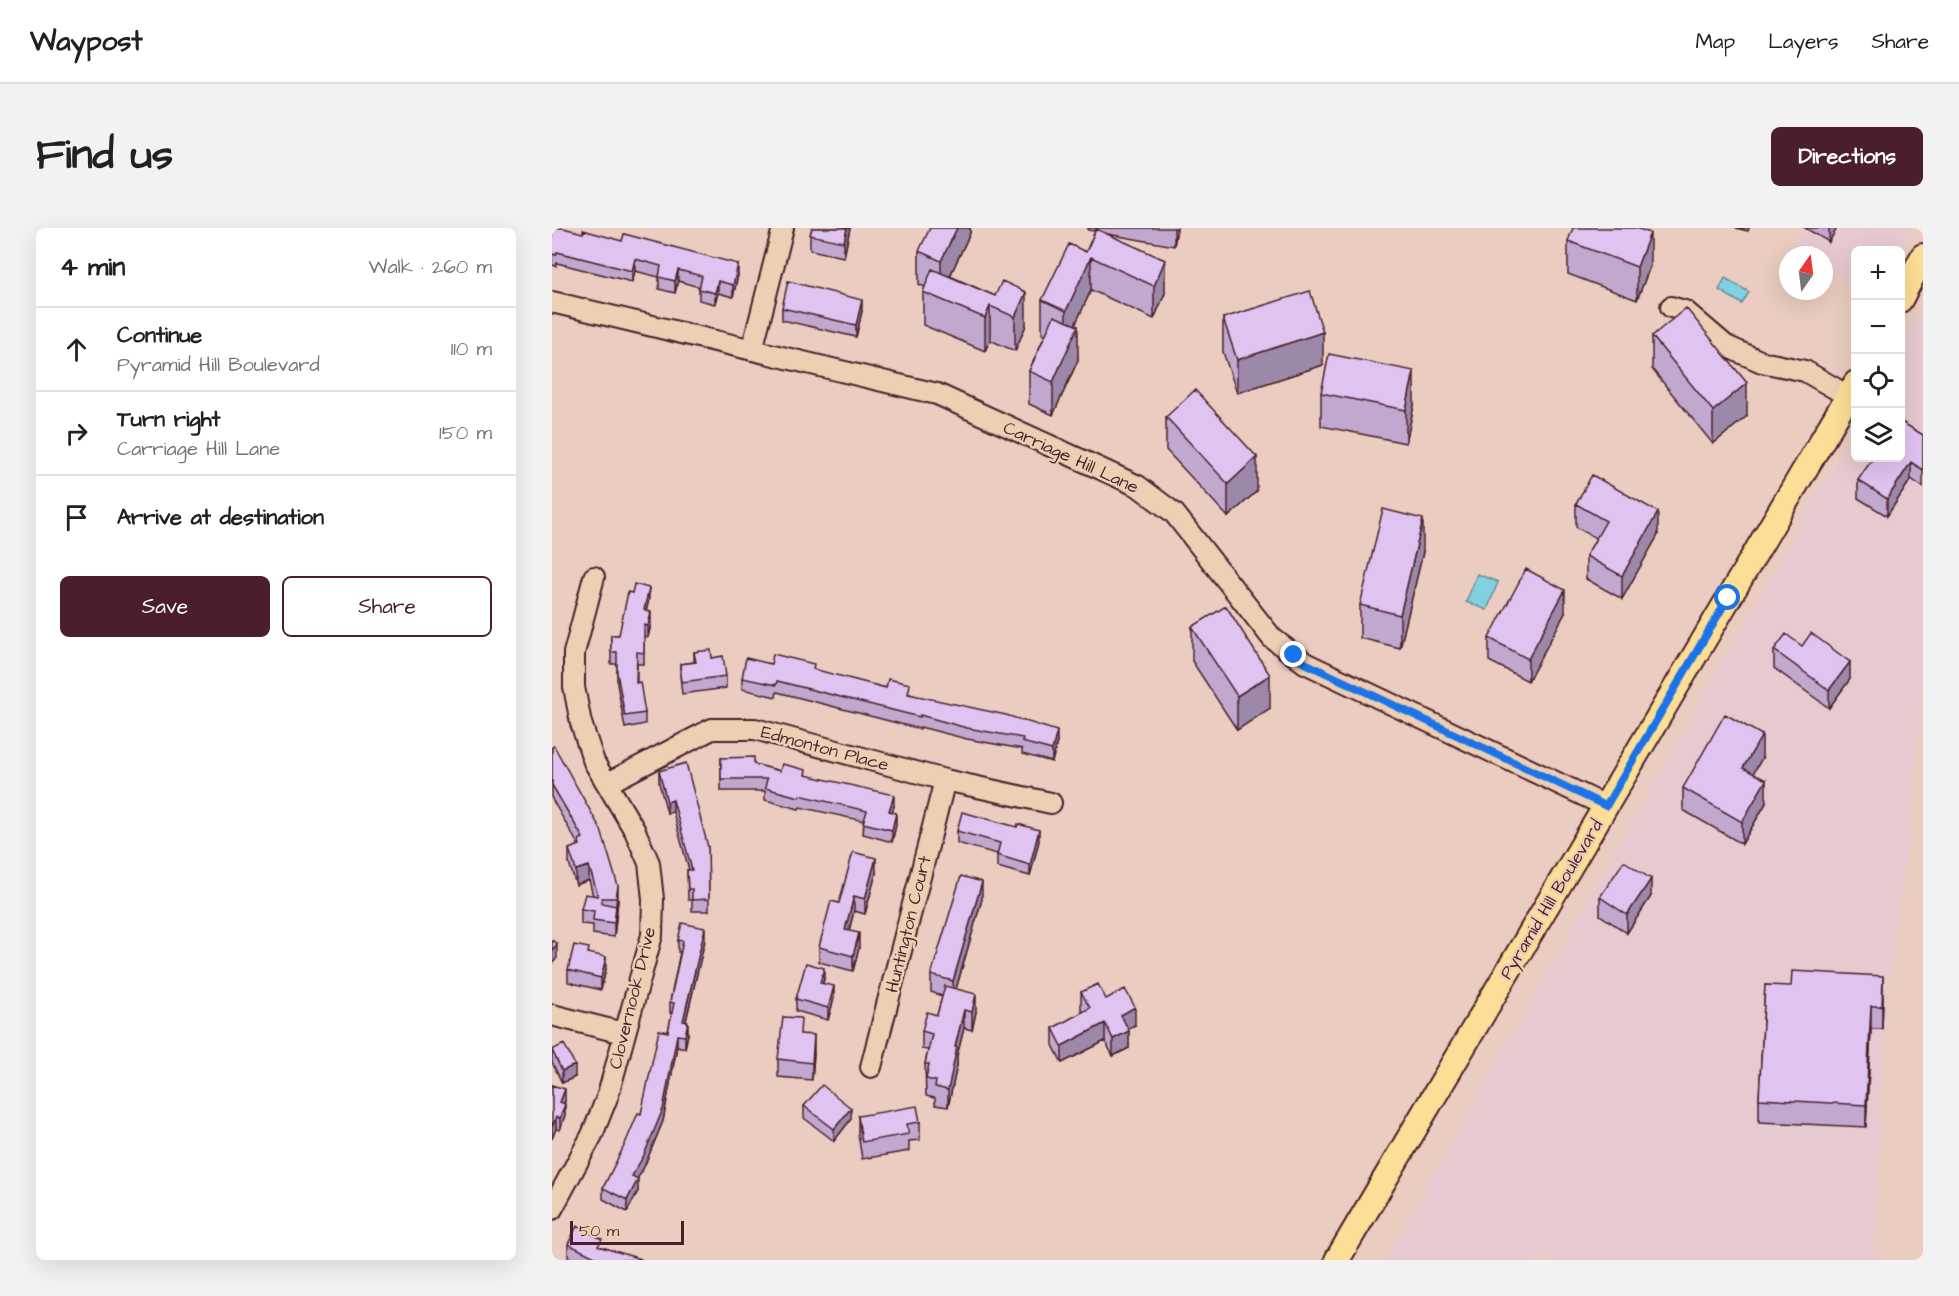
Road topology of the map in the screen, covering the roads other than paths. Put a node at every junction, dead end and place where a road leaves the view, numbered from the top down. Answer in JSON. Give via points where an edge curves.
{"nodes":[{"id":1,"x":783,"y":228,"type":"edge"},
{"id":2,"x":1923,"y":256,"type":"edge"},
{"id":3,"x":1905,"y":290,"type":"edge"},
{"id":4,"x":552,"y":302,"type":"edge"},
{"id":5,"x":1671,"y":307,"type":"dead end"},
{"id":6,"x":752,"y":350,"type":"junction"},
{"id":7,"x":1851,"y":390,"type":"edge"},
{"id":8,"x":1851,"y":392,"type":"edge"},
{"id":9,"x":594,"y":577,"type":"dead end"},
{"id":10,"x":945,"y":780,"type":"junction"},
{"id":11,"x":608,"y":783,"type":"junction"},
{"id":12,"x":1051,"y":803,"type":"dead end"},
{"id":13,"x":1606,"y":806,"type":"junction"},
{"id":14,"x":552,"y":1015,"type":"edge"},
{"id":15,"x":623,"y":1033,"type":"junction"},
{"id":16,"x":872,"y":1067,"type":"dead end"},
{"id":17,"x":552,"y":1209,"type":"edge"},
{"id":18,"x":1338,"y":1260,"type":"edge"}],
"edges":[{"from":1,"to":6,"type":"street"},
{"from":2,"to":3,"type":"main road"},
{"from":4,"to":6,"type":"street","name":"Carriage Hill Lane"},
{"from":5,"to":7,"type":"street","via":[[1684,310],[1726,346],[1762,362],[1805,372]]},
{"from":6,"to":13,"type":"street","name":"Carriage Hill Lane","via":[[937,394],[1138,486],[1174,513],[1272,638],[1305,663]]},
{"from":8,"to":13,"type":"main road","name":"Pyramid Hill Boulevard"},
{"from":9,"to":11,"type":"street","name":"Clovernook Drive","via":[[574,653],[573,687],[594,762]]},
{"from":10,"to":11,"type":"street","name":"Edmonton Place","via":[[755,729],[712,729]]},
{"from":10,"to":12,"type":"street","name":"Edmonton Place"},
{"from":10,"to":16,"type":"street","name":"Huntington Court"},
{"from":11,"to":15,"type":"street","name":"Clovernook Drive","via":[[649,862],[653,898],[652,935]]},
{"from":13,"to":18,"type":"main road","name":"Pyramid Hill Boulevard"},
{"from":14,"to":15,"type":"street"},
{"from":15,"to":17,"type":"street","name":"Clovernook Drive","via":[[608,1095],[592,1135]]}]}
